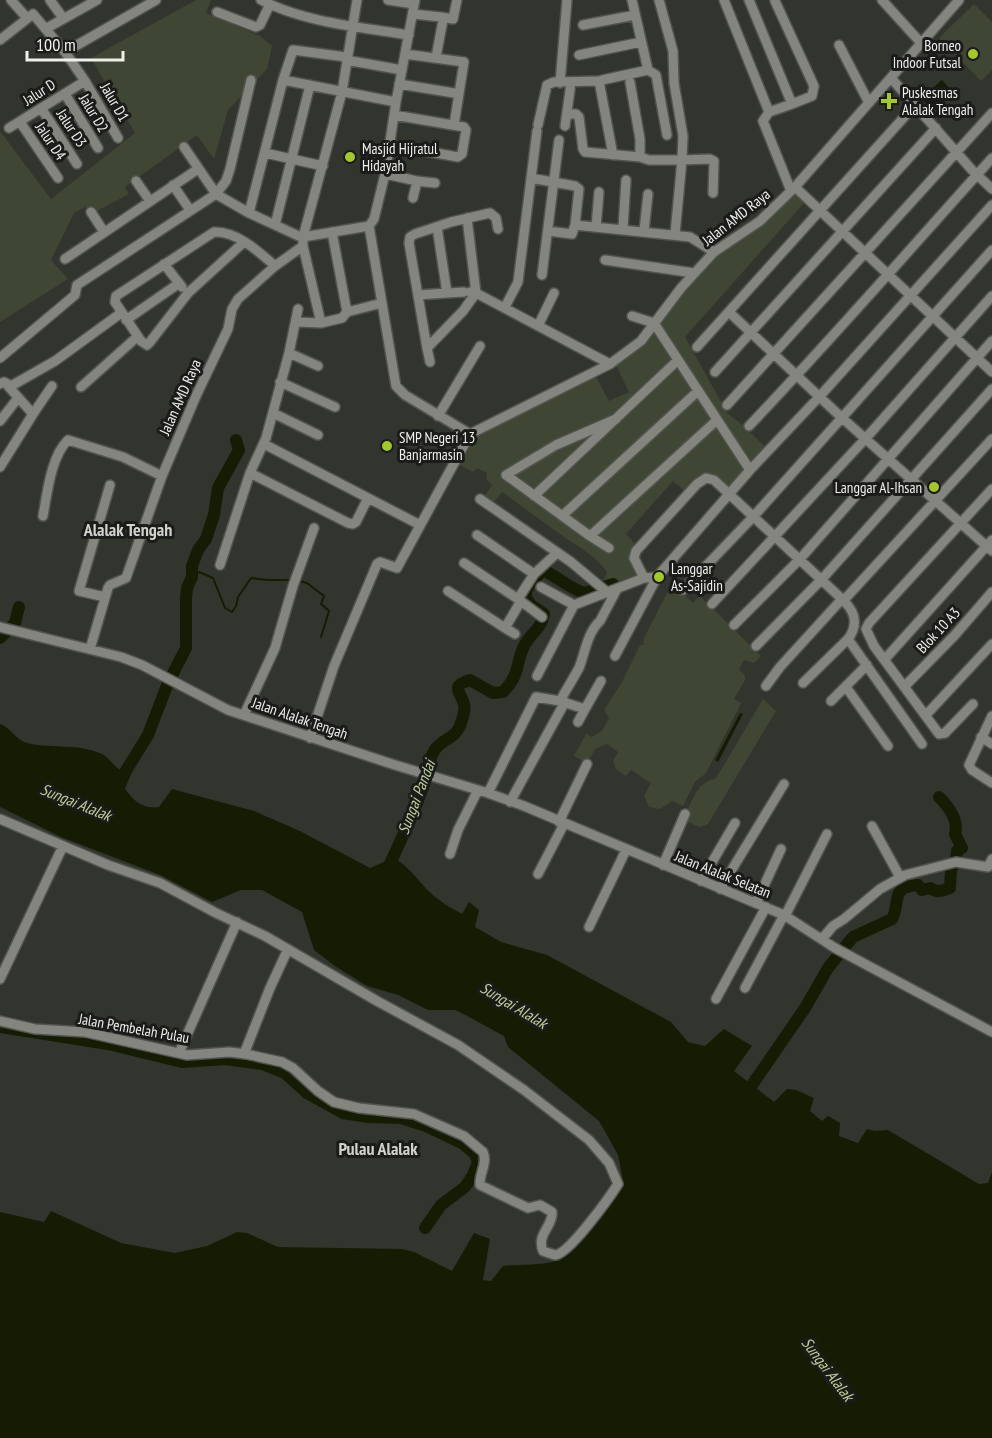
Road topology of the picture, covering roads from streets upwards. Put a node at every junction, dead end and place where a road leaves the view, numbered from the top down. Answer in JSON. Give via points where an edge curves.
{"nodes":[{"id":1,"x":11,"y":0,"type":"edge"},
{"id":2,"x":97,"y":0,"type":"edge"},
{"id":3,"x":156,"y":0,"type":"edge"},
{"id":4,"x":357,"y":0,"type":"edge"},
{"id":5,"x":388,"y":0,"type":"edge"},
{"id":6,"x":457,"y":0,"type":"edge"},
{"id":7,"x":567,"y":0,"type":"edge"},
{"id":8,"x":632,"y":0,"type":"edge"},
{"id":9,"x":659,"y":0,"type":"edge"},
{"id":10,"x":724,"y":0,"type":"edge"},
{"id":11,"x":749,"y":0,"type":"edge"},
{"id":12,"x":882,"y":0,"type":"edge"},
{"id":13,"x":959,"y":0,"type":"edge"},
{"id":14,"x":775,"y":1,"type":"edge"},
{"id":15,"x":266,"y":2,"type":"edge"},
{"id":16,"x":52,"y":3,"type":"edge"},
{"id":17,"x":414,"y":6,"type":"edge"},
{"id":18,"x":217,"y":12,"type":"dead end"},
{"id":19,"x":635,"y":15,"type":"junction"},
{"id":20,"x":29,"y":16,"type":"junction"},
{"id":21,"x":441,"y":17,"type":"junction"},
{"id":22,"x":63,"y":18,"type":"junction"},
{"id":23,"x":584,"y":25,"type":"dead end"},
{"id":24,"x":351,"y":26,"type":"junction"},
{"id":25,"x":47,"y":28,"type":"junction"},
{"id":26,"x":2,"y":35,"type":"edge"},
{"id":27,"x":409,"y":35,"type":"junction"},
{"id":28,"x":641,"y":42,"type":"junction"},
{"id":29,"x":921,"y":43,"type":"junction"},
{"id":30,"x":839,"y":45,"type":"dead end"},
{"id":31,"x":65,"y":52,"type":"junction"},
{"id":32,"x":405,"y":54,"type":"junction"},
{"id":33,"x":579,"y":55,"type":"dead end"},
{"id":34,"x":436,"y":57,"type":"junction"},
{"id":35,"x":346,"y":59,"type":"junction"},
{"id":36,"x":402,"y":69,"type":"junction"},
{"id":37,"x":648,"y":70,"type":"junction"},
{"id":38,"x":891,"y":78,"type":"junction"},
{"id":39,"x":251,"y":80,"type":"dead end"},
{"id":40,"x":283,"y":80,"type":"junction"},
{"id":41,"x":602,"y":80,"type":"dead end"},
{"id":42,"x":85,"y":81,"type":"junction"},
{"id":43,"x":630,"y":82,"type":"dead end"},
{"id":44,"x":560,"y":83,"type":"junction"},
{"id":45,"x":571,"y":83,"type":"junction"},
{"id":46,"x":399,"y":84,"type":"junction"},
{"id":47,"x":310,"y":85,"type":"junction"},
{"id":48,"x":342,"y":92,"type":"junction"},
{"id":49,"x":454,"y":93,"type":"dead end"},
{"id":50,"x":64,"y":94,"type":"junction"},
{"id":51,"x":396,"y":102,"type":"junction"},
{"id":52,"x":869,"y":103,"type":"junction"},
{"id":53,"x":792,"y":104,"type":"junction"},
{"id":54,"x":915,"y":105,"type":"junction"},
{"id":55,"x":41,"y":108,"type":"junction"},
{"id":56,"x":768,"y":112,"type":"junction"},
{"id":57,"x":992,"y":113,"type":"edge"},
{"id":58,"x":567,"y":114,"type":"junction"},
{"id":59,"x":394,"y":115,"type":"junction"},
{"id":60,"x":20,"y":122,"type":"junction"},
{"id":61,"x":453,"y":125,"type":"junction"},
{"id":62,"x":565,"y":126,"type":"dead end"},
{"id":63,"x":9,"y":128,"type":"dead end"},
{"id":64,"x":936,"y":128,"type":"junction"},
{"id":65,"x":667,"y":135,"type":"dead end"},
{"id":66,"x":118,"y":138,"type":"dead end"},
{"id":67,"x":559,"y":140,"type":"dead end"},
{"id":68,"x":391,"y":145,"type":"junction"},
{"id":69,"x":184,"y":147,"type":"dead end"},
{"id":70,"x":98,"y":148,"type":"dead end"},
{"id":71,"x":957,"y":152,"type":"junction"},
{"id":72,"x":265,"y":153,"type":"junction"},
{"id":73,"x":613,"y":155,"type":"junction"},
{"id":74,"x":640,"y":157,"type":"junction"},
{"id":75,"x":291,"y":159,"type":"junction"},
{"id":76,"x":992,"y":159,"type":"edge"},
{"id":77,"x":682,"y":160,"type":"junction"},
{"id":78,"x":77,"y":164,"type":"dead end"},
{"id":79,"x":323,"y":166,"type":"junction"},
{"id":80,"x":198,"y":169,"type":"junction"},
{"id":81,"x":385,"y":174,"type":"junction"},
{"id":82,"x":977,"y":175,"type":"junction"},
{"id":83,"x":58,"y":178,"type":"dead end"},
{"id":84,"x":531,"y":178,"type":"junction"},
{"id":85,"x":626,"y":180,"type":"dead end"},
{"id":86,"x":136,"y":181,"type":"dead end"},
{"id":87,"x":417,"y":181,"type":"junction"},
{"id":88,"x":555,"y":182,"type":"junction"},
{"id":89,"x":435,"y":183,"type":"dead end"},
{"id":90,"x":174,"y":185,"type":"junction"},
{"id":91,"x":793,"y":189,"type":"junction"},
{"id":92,"x":992,"y":189,"type":"edge"},
{"id":93,"x":599,"y":192,"type":"dead end"},
{"id":94,"x":713,"y":193,"type":"dead end"},
{"id":95,"x":216,"y":194,"type":"junction"},
{"id":96,"x":648,"y":194,"type":"dead end"},
{"id":97,"x":413,"y":198,"type":"dead end"},
{"id":98,"x":150,"y":201,"type":"junction"},
{"id":99,"x":992,"y":206,"type":"edge"},
{"id":100,"x":190,"y":210,"type":"junction"},
{"id":101,"x":820,"y":211,"type":"junction"},
{"id":102,"x":91,"y":212,"type":"dead end"},
{"id":103,"x":249,"y":213,"type":"junction"},
{"id":104,"x":467,"y":218,"type":"junction"},
{"id":105,"x":275,"y":225,"type":"junction"},
{"id":106,"x":575,"y":225,"type":"junction"},
{"id":107,"x":369,"y":226,"type":"junction"},
{"id":108,"x":437,"y":227,"type":"junction"},
{"id":109,"x":596,"y":227,"type":"junction"},
{"id":110,"x":623,"y":228,"type":"junction"},
{"id":111,"x":498,"y":229,"type":"dead end"},
{"id":112,"x":548,"y":231,"type":"junction"},
{"id":113,"x":644,"y":231,"type":"junction"},
{"id":114,"x":842,"y":231,"type":"junction"},
{"id":115,"x":104,"y":232,"type":"junction"},
{"id":116,"x":332,"y":232,"type":"junction"},
{"id":117,"x":675,"y":234,"type":"junction"},
{"id":118,"x":303,"y":240,"type":"junction"},
{"id":119,"x":244,"y":242,"type":"junction"},
{"id":120,"x":992,"y":250,"type":"edge"},
{"id":121,"x":714,"y":252,"type":"junction"},
{"id":122,"x":865,"y":253,"type":"junction"},
{"id":123,"x":65,"y":259,"type":"dead end"},
{"id":124,"x":605,"y":260,"type":"dead end"},
{"id":125,"x":164,"y":264,"type":"junction"},
{"id":126,"x":275,"y":266,"type":"junction"},
{"id":127,"x":694,"y":273,"type":"junction"},
{"id":128,"x":542,"y":274,"type":"dead end"},
{"id":129,"x":887,"y":274,"type":"junction"},
{"id":130,"x":178,"y":284,"type":"junction"},
{"id":131,"x":447,"y":292,"type":"junction"},
{"id":132,"x":470,"y":292,"type":"junction"},
{"id":133,"x":188,"y":293,"type":"junction"},
{"id":134,"x":554,"y":293,"type":"dead end"},
{"id":135,"x":418,"y":295,"type":"junction"},
{"id":136,"x":910,"y":295,"type":"junction"},
{"id":137,"x":992,"y":296,"type":"edge"},
{"id":138,"x":382,"y":303,"type":"junction"},
{"id":139,"x":505,"y":308,"type":"junction"},
{"id":140,"x":298,"y":309,"type":"dead end"},
{"id":141,"x":347,"y":312,"type":"junction"},
{"id":142,"x":729,"y":312,"type":"junction"},
{"id":143,"x":124,"y":316,"type":"junction"},
{"id":144,"x":632,"y":316,"type":"dead end"},
{"id":145,"x":932,"y":316,"type":"junction"},
{"id":146,"x":296,"y":322,"type":"junction"},
{"id":147,"x":321,"y":323,"type":"junction"},
{"id":148,"x":654,"y":323,"type":"junction"},
{"id":149,"x":538,"y":326,"type":"junction"},
{"id":150,"x":752,"y":333,"type":"junction"},
{"id":151,"x":137,"y":337,"type":"junction"},
{"id":152,"x":955,"y":337,"type":"junction"},
{"id":153,"x":992,"y":341,"type":"edge"},
{"id":154,"x":480,"y":346,"type":"dead end"},
{"id":155,"x":697,"y":347,"type":"dead end"},
{"id":156,"x":427,"y":348,"type":"junction"},
{"id":157,"x":289,"y":353,"type":"junction"},
{"id":158,"x":774,"y":354,"type":"junction"},
{"id":159,"x":0,"y":358,"type":"edge"},
{"id":160,"x":976,"y":358,"type":"junction"},
{"id":161,"x":678,"y":360,"type":"junction"},
{"id":162,"x":430,"y":362,"type":"dead end"},
{"id":163,"x":610,"y":364,"type":"junction"},
{"id":164,"x":318,"y":366,"type":"dead end"},
{"id":165,"x":715,"y":372,"type":"dead end"},
{"id":166,"x":992,"y":372,"type":"edge"},
{"id":167,"x":798,"y":375,"type":"junction"},
{"id":168,"x":280,"y":382,"type":"junction"},
{"id":169,"x":4,"y":385,"type":"edge"},
{"id":170,"x":51,"y":386,"type":"dead end"},
{"id":171,"x":81,"y":387,"type":"dead end"},
{"id":172,"x":992,"y":388,"type":"edge"},
{"id":173,"x":698,"y":391,"type":"junction"},
{"id":174,"x":820,"y":396,"type":"junction"},
{"id":175,"x":18,"y":398,"type":"junction"},
{"id":176,"x":727,"y":405,"type":"dead end"},
{"id":177,"x":334,"y":407,"type":"dead end"},
{"id":178,"x":273,"y":413,"type":"junction"},
{"id":179,"x":33,"y":414,"type":"junction"},
{"id":180,"x":438,"y":416,"type":"junction"},
{"id":181,"x":841,"y":417,"type":"junction"},
{"id":182,"x":616,"y":419,"type":"junction"},
{"id":183,"x":717,"y":420,"type":"junction"},
{"id":184,"x":0,"y":421,"type":"edge"},
{"id":185,"x":749,"y":426,"type":"dead end"},
{"id":186,"x":470,"y":434,"type":"junction"},
{"id":187,"x":318,"y":435,"type":"dead end"},
{"id":188,"x":866,"y":438,"type":"junction"},
{"id":189,"x":992,"y":439,"type":"edge"},
{"id":190,"x":264,"y":444,"type":"junction"},
{"id":191,"x":888,"y":459,"type":"junction"},
{"id":192,"x":0,"y":467,"type":"edge"},
{"id":193,"x":750,"y":470,"type":"junction"},
{"id":194,"x":250,"y":473,"type":"junction"},
{"id":195,"x":162,"y":476,"type":"junction"},
{"id":196,"x":911,"y":479,"type":"junction"},
{"id":197,"x":110,"y":485,"type":"dead end"},
{"id":198,"x":992,"y":489,"type":"edge"},
{"id":199,"x":729,"y":495,"type":"junction"},
{"id":200,"x":534,"y":496,"type":"junction"},
{"id":201,"x":368,"y":498,"type":"junction"},
{"id":202,"x":480,"y":499,"type":"dead end"},
{"id":203,"x":936,"y":501,"type":"junction"},
{"id":204,"x":43,"y":516,"type":"dead end"},
{"id":205,"x":562,"y":516,"type":"junction"},
{"id":206,"x":753,"y":517,"type":"junction"},
{"id":207,"x":961,"y":523,"type":"junction"},
{"id":208,"x":420,"y":525,"type":"junction"},
{"id":209,"x":314,"y":528,"type":"dead end"},
{"id":210,"x":477,"y":534,"type":"dead end"},
{"id":211,"x":590,"y":536,"type":"junction"},
{"id":212,"x":776,"y":536,"type":"junction"},
{"id":213,"x":990,"y":546,"type":"edge"},
{"id":214,"x":609,"y":548,"type":"dead end"},
{"id":215,"x":557,"y":553,"type":"junction"},
{"id":216,"x":800,"y":559,"type":"junction"},
{"id":217,"x":464,"y":563,"type":"dead end"},
{"id":218,"x":220,"y":566,"type":"dead end"},
{"id":219,"x":534,"y":574,"type":"junction"},
{"id":220,"x":657,"y":577,"type":"junction"},
{"id":221,"x":644,"y":578,"type":"junction"},
{"id":222,"x":822,"y":579,"type":"junction"},
{"id":223,"x":541,"y":587,"type":"dead end"},
{"id":224,"x":683,"y":590,"type":"dead end"},
{"id":225,"x":448,"y":591,"type":"dead end"},
{"id":226,"x":608,"y":591,"type":"junction"},
{"id":227,"x":992,"y":592,"type":"edge"},
{"id":228,"x":105,"y":597,"type":"junction"},
{"id":229,"x":843,"y":599,"type":"junction"},
{"id":230,"x":520,"y":600,"type":"junction"},
{"id":231,"x":574,"y":604,"type":"junction"},
{"id":232,"x":712,"y":604,"type":"dead end"},
{"id":233,"x":542,"y":617,"type":"dead end"},
{"id":234,"x":734,"y":625,"type":"dead end"},
{"id":235,"x":6,"y":628,"type":"edge"},
{"id":236,"x":505,"y":628,"type":"junction"},
{"id":237,"x":515,"y":634,"type":"dead end"},
{"id":238,"x":848,"y":639,"type":"junction"},
{"id":239,"x":992,"y":644,"type":"edge"},
{"id":240,"x":756,"y":646,"type":"dead end"},
{"id":241,"x":90,"y":649,"type":"junction"},
{"id":242,"x":615,"y":656,"type":"dead end"},
{"id":243,"x":885,"y":659,"type":"junction"},
{"id":244,"x":867,"y":665,"type":"junction"},
{"id":245,"x":537,"y":676,"type":"dead end"},
{"id":246,"x":601,"y":681,"type":"dead end"},
{"id":247,"x":803,"y":683,"type":"dead end"},
{"id":248,"x":766,"y":686,"type":"dead end"},
{"id":249,"x":846,"y":687,"type":"junction"},
{"id":250,"x":904,"y":687,"type":"junction"},
{"id":251,"x":563,"y":701,"type":"junction"},
{"id":252,"x":831,"y":701,"type":"dead end"},
{"id":253,"x":973,"y":704,"type":"dead end"},
{"id":254,"x":585,"y":709,"type":"junction"},
{"id":255,"x":244,"y":715,"type":"junction"},
{"id":256,"x":926,"y":715,"type":"junction"},
{"id":257,"x":992,"y":716,"type":"edge"},
{"id":258,"x":578,"y":722,"type":"dead end"},
{"id":259,"x":981,"y":737,"type":"junction"},
{"id":260,"x":310,"y":738,"type":"junction"},
{"id":261,"x":922,"y":744,"type":"dead end"},
{"id":262,"x":992,"y":744,"type":"edge"},
{"id":263,"x":888,"y":746,"type":"dead end"},
{"id":264,"x":587,"y":764,"type":"dead end"},
{"id":265,"x":427,"y":775,"type":"joint"},
{"id":266,"x":992,"y":783,"type":"edge"},
{"id":267,"x":784,"y":784,"type":"dead end"},
{"id":268,"x":483,"y":791,"type":"junction"},
{"id":269,"x":510,"y":802,"type":"junction"},
{"id":270,"x":685,"y":814,"type":"dead end"},
{"id":271,"x":0,"y":819,"type":"edge"},
{"id":272,"x":561,"y":823,"type":"junction"},
{"id":273,"x":735,"y":823,"type":"dead end"},
{"id":274,"x":872,"y":826,"type":"dead end"},
{"id":275,"x":827,"y":834,"type":"dead end"},
{"id":276,"x":63,"y":846,"type":"junction"},
{"id":277,"x":781,"y":849,"type":"dead end"},
{"id":278,"x":626,"y":850,"type":"junction"},
{"id":279,"x":450,"y":854,"type":"dead end"},
{"id":280,"x":992,"y":859,"type":"edge"},
{"id":281,"x":663,"y":865,"type":"junction"},
{"id":282,"x":538,"y":874,"type":"dead end"},
{"id":283,"x":900,"y":877,"type":"junction"},
{"id":284,"x":701,"y":881,"type":"junction"},
{"id":285,"x":720,"y":889,"type":"junction"},
{"id":286,"x":761,"y":905,"type":"junction"},
{"id":287,"x":784,"y":915,"type":"junction"},
{"id":288,"x":237,"y":922,"type":"junction"},
{"id":289,"x":590,"y":927,"type":"dead end"},
{"id":290,"x":822,"y":939,"type":"junction"},
{"id":291,"x":288,"y":949,"type":"junction"},
{"id":292,"x":0,"y":979,"type":"edge"},
{"id":293,"x":745,"y":988,"type":"dead end"},
{"id":294,"x":716,"y":999,"type":"dead end"},
{"id":295,"x":0,"y":1021,"type":"edge"},
{"id":296,"x":992,"y":1032,"type":"edge"},
{"id":297,"x":179,"y":1053,"type":"junction"},
{"id":298,"x":244,"y":1054,"type":"junction"}],
"edges":[{"from":1,"to":20,"type":"street"},
{"from":2,"to":22,"type":"street"},
{"from":3,"to":31,"type":"street"},
{"from":4,"to":24,"type":"street"},
{"from":5,"to":17,"type":"street"},
{"from":6,"to":21,"type":"street","via":[[453,19]]},
{"from":7,"to":44,"type":"street"},
{"from":8,"to":19,"type":"street"},
{"from":9,"to":77,"type":"street","via":[[673,51]]},
{"from":10,"to":56,"type":"street"},
{"from":11,"to":53,"type":"street"},
{"from":12,"to":29,"type":"street"},
{"from":13,"to":29,"type":"street","name":"Jalan AMD Raya"},
{"from":14,"to":53,"type":"street","via":[[814,86],[812,96]]},
{"from":15,"to":18,"type":"street","via":[[256,27]]},
{"from":15,"to":24,"type":"street","via":[[295,14]]},
{"from":16,"to":22,"type":"street"},
{"from":17,"to":21,"type":"street"},
{"from":17,"to":27,"type":"street"},
{"from":19,"to":23,"type":"street"},
{"from":19,"to":28,"type":"street"},
{"from":20,"to":25,"type":"street"},
{"from":20,"to":26,"type":"street"},
{"from":21,"to":34,"type":"street"},
{"from":22,"to":25,"type":"street"},
{"from":24,"to":27,"type":"street"},
{"from":24,"to":35,"type":"street"},
{"from":25,"to":31,"type":"street"},
{"from":27,"to":32,"type":"street"},
{"from":28,"to":33,"type":"street"},
{"from":28,"to":37,"type":"street"},
{"from":29,"to":38,"type":"street","name":"Jalan AMD Raya"},
{"from":30,"to":52,"type":"street"},
{"from":31,"to":42,"type":"street"},
{"from":32,"to":34,"type":"street"},
{"from":32,"to":36,"type":"street"},
{"from":34,"to":61,"type":"street","via":[[464,62]]},
{"from":35,"to":36,"type":"street"},
{"from":35,"to":40,"type":"street","via":[[293,50]]},
{"from":35,"to":48,"type":"street"},
{"from":36,"to":46,"type":"street"},
{"from":37,"to":41,"type":"street"},
{"from":37,"to":65,"type":"street","via":[[657,77]]},
{"from":38,"to":52,"type":"street","name":"Jalan AMD Raya"},
{"from":38,"to":54,"type":"street"},
{"from":39,"to":95,"type":"street","via":[[230,170]]},
{"from":40,"to":47,"type":"street"},
{"from":40,"to":72,"type":"street"},
{"from":42,"to":50,"type":"street","name":"Jalur D"},
{"from":42,"to":66,"type":"street","name":"Jalur D1"},
{"from":43,"to":74,"type":"street"},
{"from":44,"to":45,"type":"street"},
{"from":44,"to":84,"type":"street","via":[[547,85]]},
{"from":45,"to":58,"type":"street"},
{"from":45,"to":73,"type":"street","via":[[599,81]]},
{"from":46,"to":49,"type":"street"},
{"from":46,"to":51,"type":"street"},
{"from":47,"to":48,"type":"street"},
{"from":47,"to":75,"type":"street"},
{"from":48,"to":51,"type":"street"},
{"from":48,"to":79,"type":"street"},
{"from":50,"to":55,"type":"street","name":"Jalur D"},
{"from":50,"to":70,"type":"street","name":"Jalur D2"},
{"from":51,"to":59,"type":"street"},
{"from":52,"to":91,"type":"street","name":"Jalan AMD Raya"},
{"from":53,"to":56,"type":"street"},
{"from":54,"to":64,"type":"street"},
{"from":54,"to":101,"type":"street"},
{"from":55,"to":60,"type":"street","name":"Jalur D"},
{"from":55,"to":78,"type":"street","name":"Jalur D3"},
{"from":56,"to":91,"type":"street","via":[[763,121]]},
{"from":57,"to":71,"type":"street"},
{"from":58,"to":62,"type":"street"},
{"from":58,"to":73,"type":"street","via":[[579,117],[585,152]]},
{"from":59,"to":61,"type":"street"},
{"from":59,"to":68,"type":"street"},
{"from":60,"to":63,"type":"street","name":"Jalur D"},
{"from":60,"to":83,"type":"street","name":"Jalur D4"},
{"from":61,"to":68,"type":"street","via":[[466,130],[458,157]]},
{"from":64,"to":71,"type":"street"},
{"from":64,"to":114,"type":"street"},
{"from":67,"to":88,"type":"street"},
{"from":68,"to":81,"type":"street"},
{"from":69,"to":80,"type":"street"},
{"from":71,"to":82,"type":"street"},
{"from":71,"to":122,"type":"street"},
{"from":72,"to":75,"type":"street"},
{"from":72,"to":103,"type":"street"},
{"from":73,"to":74,"type":"street"},
{"from":74,"to":77,"type":"street"},
{"from":75,"to":79,"type":"street"},
{"from":75,"to":105,"type":"street"},
{"from":76,"to":82,"type":"street"},
{"from":77,"to":94,"type":"street","via":[[714,161]]},
{"from":77,"to":117,"type":"street"},
{"from":79,"to":118,"type":"street"},
{"from":80,"to":90,"type":"street"},
{"from":80,"to":95,"type":"street"},
{"from":81,"to":87,"type":"street"},
{"from":81,"to":107,"type":"street"},
{"from":82,"to":92,"type":"street"},
{"from":82,"to":129,"type":"street"},
{"from":84,"to":88,"type":"street"},
{"from":84,"to":139,"type":"street","via":[[518,282]]},
{"from":85,"to":110,"type":"street"},
{"from":86,"to":98,"type":"street"},
{"from":87,"to":89,"type":"street"},
{"from":87,"to":97,"type":"street"},
{"from":88,"to":106,"type":"street","via":[[578,187]]},
{"from":88,"to":112,"type":"street"},
{"from":90,"to":98,"type":"street"},
{"from":90,"to":100,"type":"street"},
{"from":91,"to":101,"type":"street"},
{"from":91,"to":121,"type":"street","name":"Jalan AMD Raya","via":[[760,220]]},
{"from":93,"to":109,"type":"street"},
{"from":95,"to":100,"type":"street"},
{"from":95,"to":103,"type":"street"},
{"from":96,"to":113,"type":"street"},
{"from":98,"to":115,"type":"street"},
{"from":99,"to":136,"type":"street"},
{"from":100,"to":159,"type":"street","via":[[77,285],[75,295]]},
{"from":101,"to":114,"type":"street"},
{"from":101,"to":142,"type":"street"},
{"from":102,"to":115,"type":"street"},
{"from":103,"to":105,"type":"street"},
{"from":104,"to":108,"type":"street"},
{"from":104,"to":111,"type":"street","via":[[490,213],[496,218]]},
{"from":104,"to":132,"type":"street"},
{"from":105,"to":118,"type":"street"},
{"from":106,"to":109,"type":"street"},
{"from":106,"to":112,"type":"street","via":[[571,235]]},
{"from":107,"to":116,"type":"street","name":"Jalan AMD Raya"},
{"from":107,"to":138,"type":"street"},
{"from":108,"to":131,"type":"street"},
{"from":108,"to":135,"type":"street","via":[[409,240]]},
{"from":109,"to":110,"type":"street"},
{"from":110,"to":113,"type":"street"},
{"from":112,"to":128,"type":"street"},
{"from":113,"to":117,"type":"street"},
{"from":114,"to":122,"type":"street"},
{"from":114,"to":150,"type":"street"},
{"from":115,"to":123,"type":"street"},
{"from":116,"to":118,"type":"street","name":"Jalan AMD Raya"},
{"from":116,"to":141,"type":"street"},
{"from":117,"to":121,"type":"street","via":[[690,237]]},
{"from":118,"to":126,"type":"street","name":"Jalan AMD Raya"},
{"from":118,"to":147,"type":"street"},
{"from":119,"to":125,"type":"street","via":[[214,232]]},
{"from":119,"to":126,"type":"street"},
{"from":119,"to":133,"type":"street"},
{"from":120,"to":145,"type":"street"},
{"from":121,"to":127,"type":"street","name":"Jalan AMD Raya"},
{"from":122,"to":129,"type":"street"},
{"from":122,"to":158,"type":"street"},
{"from":124,"to":127,"type":"street"},
{"from":125,"to":130,"type":"street"},
{"from":125,"to":143,"type":"street","via":[[116,296],[115,302]]},
{"from":126,"to":195,"type":"street","name":"Jalan AMD Raya","via":[[238,299]]},
{"from":127,"to":148,"type":"street","name":"Jalan AMD Raya"},
{"from":129,"to":136,"type":"street"},
{"from":129,"to":167,"type":"street"},
{"from":130,"to":133,"type":"street"},
{"from":130,"to":143,"type":"street"},
{"from":131,"to":132,"type":"street"},
{"from":131,"to":135,"type":"street"},
{"from":132,"to":139,"type":"street"},
{"from":132,"to":156,"type":"street","via":[[463,311]]},
{"from":133,"to":151,"type":"street","via":[[150,342],[144,344]]},
{"from":134,"to":149,"type":"street"},
{"from":135,"to":156,"type":"street"},
{"from":136,"to":145,"type":"street"},
{"from":136,"to":174,"type":"street"},
{"from":137,"to":152,"type":"street"},
{"from":138,"to":141,"type":"street"},
{"from":138,"to":180,"type":"street","via":[[396,386]]},
{"from":139,"to":149,"type":"street"},
{"from":140,"to":146,"type":"street"},
{"from":141,"to":147,"type":"street","via":[[342,318]]},
{"from":142,"to":150,"type":"street"},
{"from":142,"to":155,"type":"street"},
{"from":143,"to":151,"type":"street"},
{"from":143,"to":169,"type":"street","via":[[56,361]]},
{"from":144,"to":148,"type":"street"},
{"from":145,"to":152,"type":"street"},
{"from":145,"to":181,"type":"street"},
{"from":146,"to":147,"type":"street"},
{"from":146,"to":157,"type":"street"},
{"from":148,"to":161,"type":"street"},
{"from":148,"to":163,"type":"street","name":"Jalan AMD Raya","via":[[641,341]]},
{"from":149,"to":163,"type":"street"},
{"from":150,"to":158,"type":"street"},
{"from":150,"to":165,"type":"street"},
{"from":151,"to":171,"type":"street"},
{"from":152,"to":160,"type":"street"},
{"from":152,"to":188,"type":"street"},
{"from":153,"to":160,"type":"street"},
{"from":154,"to":180,"type":"street"},
{"from":156,"to":162,"type":"street"},
{"from":157,"to":164,"type":"street"},
{"from":157,"to":168,"type":"street"},
{"from":158,"to":167,"type":"street"},
{"from":158,"to":176,"type":"street"},
{"from":160,"to":166,"type":"street"},
{"from":160,"to":191,"type":"street"},
{"from":161,"to":173,"type":"street"},
{"from":161,"to":182,"type":"street"},
{"from":163,"to":186,"type":"street","name":"Jalan AMD Raya"},
{"from":167,"to":174,"type":"street"},
{"from":167,"to":185,"type":"street"},
{"from":168,"to":177,"type":"street"},
{"from":168,"to":178,"type":"street"},
{"from":169,"to":175,"type":"street"},
{"from":170,"to":179,"type":"street"},
{"from":172,"to":196,"type":"street"},
{"from":173,"to":183,"type":"street"},
{"from":173,"to":205,"type":"street"},
{"from":174,"to":181,"type":"street"},
{"from":174,"to":193,"type":"street"},
{"from":175,"to":179,"type":"street"},
{"from":175,"to":184,"type":"street"},
{"from":178,"to":187,"type":"street"},
{"from":178,"to":190,"type":"street"},
{"from":179,"to":192,"type":"street"},
{"from":180,"to":186,"type":"street"},
{"from":181,"to":188,"type":"street"},
{"from":181,"to":206,"type":"street"},
{"from":182,"to":200,"type":"street"},
{"from":182,"to":200,"type":"street","via":[[556,445],[506,475]]},
{"from":183,"to":193,"type":"street"},
{"from":183,"to":211,"type":"street"},
{"from":186,"to":208,"type":"street"},
{"from":188,"to":191,"type":"street"},
{"from":188,"to":212,"type":"street"},
{"from":189,"to":203,"type":"street"},
{"from":190,"to":194,"type":"street"},
{"from":190,"to":201,"type":"street"},
{"from":191,"to":196,"type":"street"},
{"from":191,"to":216,"type":"street"},
{"from":193,"to":199,"type":"street"},
{"from":194,"to":201,"type":"street","via":[[348,523],[356,522]]},
{"from":194,"to":218,"type":"street"},
{"from":195,"to":204,"type":"street","via":[[123,457],[68,440],[51,473]]},
{"from":195,"to":228,"type":"street","name":"Jalan AMD Raya","via":[[126,578],[110,585]]},
{"from":196,"to":203,"type":"street"},
{"from":196,"to":222,"type":"street"},
{"from":197,"to":228,"type":"street","via":[[79,591]]},
{"from":198,"to":207,"type":"street"},
{"from":199,"to":206,"type":"street"},
{"from":199,"to":220,"type":"street"},
{"from":199,"to":221,"type":"street","via":[[710,479],[697,484],[636,551],[634,558]]},
{"from":200,"to":205,"type":"street"},
{"from":201,"to":208,"type":"street"},
{"from":202,"to":215,"type":"street"},
{"from":203,"to":207,"type":"street"},
{"from":203,"to":229,"type":"street"},
{"from":205,"to":211,"type":"street"},
{"from":206,"to":212,"type":"street"},
{"from":206,"to":224,"type":"street"},
{"from":207,"to":213,"type":"street"},
{"from":207,"to":243,"type":"street","via":[[867,626],[866,632]]},
{"from":208,"to":260,"type":"street","via":[[397,568],[377,564],[334,666]]},
{"from":209,"to":255,"type":"street","via":[[274,648]]},
{"from":210,"to":219,"type":"street"},
{"from":211,"to":214,"type":"street"},
{"from":212,"to":216,"type":"street"},
{"from":212,"to":232,"type":"street"},
{"from":213,"to":243,"type":"street"},
{"from":215,"to":219,"type":"street"},
{"from":215,"to":226,"type":"street"},
{"from":216,"to":222,"type":"street"},
{"from":216,"to":234,"type":"street"},
{"from":217,"to":230,"type":"street"},
{"from":219,"to":230,"type":"street"},
{"from":220,"to":221,"type":"street"},
{"from":220,"to":242,"type":"street"},
{"from":221,"to":226,"type":"street"},
{"from":222,"to":229,"type":"street"},
{"from":222,"to":240,"type":"street"},
{"from":223,"to":231,"type":"street"},
{"from":225,"to":236,"type":"street"},
{"from":226,"to":231,"type":"street"},
{"from":226,"to":251,"type":"street"},
{"from":227,"to":250,"type":"street","name":"Blok 10 A3"},
{"from":228,"to":241,"type":"street"},
{"from":229,"to":238,"type":"street","via":[[855,616]]},
{"from":229,"to":248,"type":"street"},
{"from":230,"to":233,"type":"street"},
{"from":230,"to":236,"type":"street"},
{"from":231,"to":245,"type":"street"},
{"from":235,"to":241,"type":"street","name":"Jalan Alalak Tengah"},
{"from":236,"to":237,"type":"street"},
{"from":238,"to":244,"type":"street"},
{"from":238,"to":247,"type":"street"},
{"from":239,"to":256,"type":"street"},
{"from":241,"to":255,"type":"street","name":"Jalan Alalak Tengah","via":[[122,657]]},
{"from":243,"to":250,"type":"street"},
{"from":244,"to":249,"type":"street"},
{"from":244,"to":261,"type":"street"},
{"from":246,"to":254,"type":"street"},
{"from":249,"to":252,"type":"street"},
{"from":249,"to":263,"type":"street"},
{"from":250,"to":256,"type":"street"},
{"from":251,"to":254,"type":"street"},
{"from":251,"to":268,"type":"street","via":[[536,697]]},
{"from":251,"to":269,"type":"street"},
{"from":253,"to":256,"type":"street","via":[[943,734]]},
{"from":254,"to":258,"type":"street"},
{"from":255,"to":260,"type":"street","name":"Jalan Alalak Tengah"},
{"from":257,"to":259,"type":"street"},
{"from":259,"to":262,"type":"street"},
{"from":259,"to":266,"type":"street","via":[[969,765]]},
{"from":260,"to":265,"type":"street","name":"Jalan Alalak Tengah"},
{"from":264,"to":272,"type":"street"},
{"from":265,"to":268,"type":"street","name":"Jalan Alalak Selatan"},
{"from":267,"to":285,"type":"street"},
{"from":268,"to":269,"type":"street","name":"Jalan Alalak Selatan"},
{"from":268,"to":279,"type":"street","via":[[458,830]]},
{"from":269,"to":272,"type":"street","name":"Jalan Alalak Selatan"},
{"from":270,"to":281,"type":"street"},
{"from":271,"to":276,"type":"street"},
{"from":272,"to":278,"type":"street","name":"Jalan Alalak Selatan"},
{"from":272,"to":282,"type":"street"},
{"from":273,"to":284,"type":"street"},
{"from":274,"to":283,"type":"street"},
{"from":275,"to":287,"type":"street"},
{"from":276,"to":288,"type":"street","via":[[160,883]]},
{"from":276,"to":292,"type":"street"},
{"from":277,"to":286,"type":"street"},
{"from":278,"to":281,"type":"street","name":"Jalan Alalak Selatan"},
{"from":278,"to":289,"type":"street"},
{"from":280,"to":283,"type":"street","via":[[988,867],[952,863]]},
{"from":281,"to":284,"type":"street","name":"Jalan Alalak Selatan"},
{"from":283,"to":290,"type":"street","via":[[833,926]]},
{"from":284,"to":285,"type":"street","name":"Jalan Alalak Selatan"},
{"from":285,"to":286,"type":"street","name":"Jalan Alalak Selatan"},
{"from":286,"to":287,"type":"street","name":"Jalan Alalak Selatan"},
{"from":286,"to":294,"type":"street"},
{"from":287,"to":290,"type":"street","name":"Jalan Alalak Selatan"},
{"from":287,"to":293,"type":"street"},
{"from":288,"to":291,"type":"street"},
{"from":288,"to":297,"type":"street"},
{"from":290,"to":296,"type":"street","name":"Jalan Alalak Selatan"},
{"from":291,"to":298,"type":"street"},
{"from":291,"to":298,"type":"street","name":"Jalan Pembelah Pulau","via":[[458,1045],[524,1090],[589,1140],[609,1163],[618,1184],[579,1236],[557,1256],[541,1247],[552,1212],[540,1205],[528,1208],[480,1185],[485,1163],[478,1145],[414,1114],[334,1102],[287,1064]]},
{"from":295,"to":297,"type":"street","name":"Jalan Pembelah Pulau","via":[[35,1029],[85,1032]]},
{"from":297,"to":298,"type":"street","name":"Jalan Pembelah Pulau"}]}
